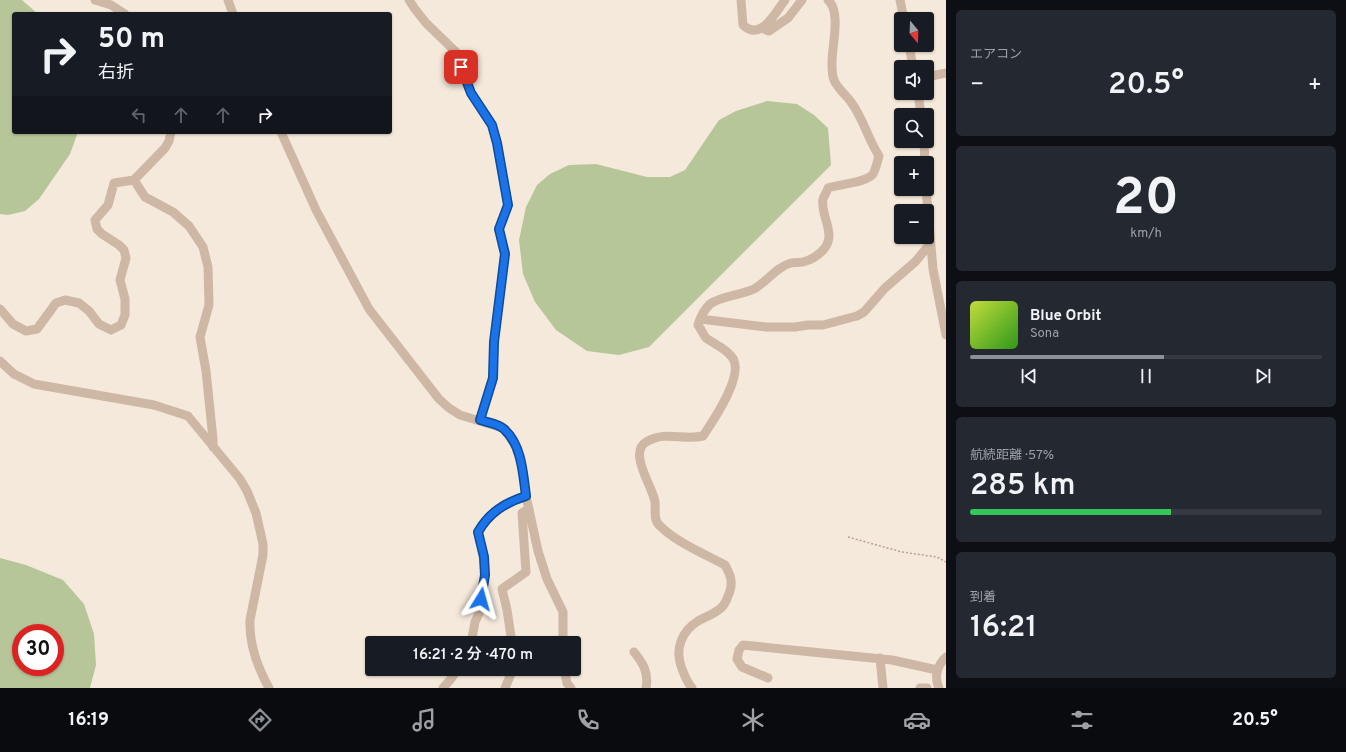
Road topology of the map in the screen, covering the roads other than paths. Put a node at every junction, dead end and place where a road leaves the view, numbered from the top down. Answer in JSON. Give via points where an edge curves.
{"nodes":[{"id":1,"x":95,"y":0,"type":"edge"},
{"id":2,"x":228,"y":0,"type":"edge"},
{"id":3,"x":409,"y":0,"type":"edge"},
{"id":4,"x":741,"y":0,"type":"edge"},
{"id":5,"x":785,"y":0,"type":"edge"},
{"id":6,"x":802,"y":0,"type":"edge"},
{"id":7,"x":828,"y":0,"type":"edge"},
{"id":8,"x":900,"y":0,"type":"edge"},
{"id":9,"x":122,"y":12,"type":"edge"},
{"id":10,"x":232,"y":12,"type":"edge"},
{"id":11,"x":903,"y":12,"type":"edge"},
{"id":12,"x":762,"y":28,"type":"junction"},
{"id":13,"x":946,"y":73,"type":"edge"},
{"id":14,"x":934,"y":76,"type":"edge"},
{"id":15,"x":171,"y":134,"type":"edge"},
{"id":16,"x":281,"y":134,"type":"edge"},
{"id":17,"x":134,"y":180,"type":"junction"},
{"id":18,"x":930,"y":244,"type":"joint"},
{"id":19,"x":0,"y":309,"type":"edge"},
{"id":20,"x":700,"y":319,"type":"junction"},
{"id":21,"x":946,"y":335,"type":"edge"},
{"id":22,"x":0,"y":361,"type":"edge"},
{"id":23,"x":480,"y":420,"type":"junction"},
{"id":24,"x":213,"y":447,"type":"junction"},
{"id":25,"x":526,"y":496,"type":"junction"},
{"id":26,"x":529,"y":509,"type":"junction"},
{"id":27,"x":472,"y":636,"type":"edge"},
{"id":28,"x":511,"y":636,"type":"edge"},
{"id":29,"x":563,"y":636,"type":"edge"},
{"id":30,"x":634,"y":652,"type":"dead end"},
{"id":31,"x":946,"y":657,"type":"edge"},
{"id":32,"x":880,"y":658,"type":"junction"},
{"id":33,"x":937,"y":670,"type":"junction"},
{"id":34,"x":510,"y":676,"type":"edge"},
{"id":35,"x":566,"y":676,"type":"edge"},
{"id":36,"x":768,"y":678,"type":"dead end"},
{"id":37,"x":452,"y":684,"type":"edge"},
{"id":38,"x":938,"y":687,"type":"edge"},
{"id":39,"x":269,"y":688,"type":"edge"},
{"id":40,"x":443,"y":688,"type":"edge"},
{"id":41,"x":506,"y":688,"type":"edge"},
{"id":42,"x":571,"y":688,"type":"edge"},
{"id":43,"x":646,"y":688,"type":"edge"},
{"id":44,"x":692,"y":688,"type":"edge"},
{"id":45,"x":883,"y":688,"type":"edge"},
{"id":46,"x":920,"y":688,"type":"edge"},
{"id":47,"x":927,"y":688,"type":"edge"}],
"edges":[{"from":1,"to":9,"type":"street"},
{"from":2,"to":10,"type":"street"},
{"from":3,"to":23,"type":"street","via":[[426,23],[457,53],[471,93],[492,125],[508,205],[499,229],[505,254],[494,342],[493,378]]},
{"from":4,"to":12,"type":"street","via":[[742,25],[748,31]]},
{"from":5,"to":12,"type":"street"},
{"from":6,"to":12,"type":"street","via":[[788,18],[769,31]]},
{"from":7,"to":20,"type":"street","via":[[836,20],[832,65],[834,81],[851,101],[879,156],[876,168],[872,176],[828,188],[823,199],[823,208],[829,239],[825,248],[815,258],[791,262],[755,288],[711,304]]},
{"from":8,"to":11,"type":"street"},
{"from":13,"to":14,"type":"street"},
{"from":15,"to":17,"type":"street","via":[[165,148]]},
{"from":16,"to":23,"type":"street","via":[[316,210],[369,309],[439,399],[460,415]]},
{"from":17,"to":19,"type":"street","via":[[114,183],[108,205],[95,220],[97,229],[124,250],[126,258],[120,280],[125,299],[125,315],[121,325],[111,330],[99,324],[79,303],[65,300],[56,303],[37,329],[26,331],[12,324]]},
{"from":17,"to":24,"type":"street","via":[[145,197],[173,212],[189,226],[203,247],[208,267],[209,304],[200,337]]},
{"from":18,"to":20,"type":"street","via":[[915,262],[857,316],[823,325],[766,328]]},
{"from":18,"to":21,"type":"street"},
{"from":20,"to":44,"type":"street","via":[[698,325],[705,337],[732,356],[735,362],[736,369],[723,405],[703,436],[663,436],[645,443],[640,449],[643,471],[655,501],[658,524],[672,536],[725,565],[732,584],[721,608],[686,631],[678,649],[687,682]]},
{"from":22,"to":24,"type":"street","via":[[14,374],[34,384],[154,405],[188,416]]},
{"from":23,"to":25,"type":"street","via":[[503,428],[515,444],[522,465]]},
{"from":24,"to":39,"type":"street","via":[[243,485],[256,513],[263,555],[250,630],[256,655]]},
{"from":25,"to":26,"type":"street"},
{"from":25,"to":27,"type":"street","via":[[511,501],[499,509],[484,521],[478,532],[485,575],[480,611]]},
{"from":26,"to":28,"type":"street","via":[[522,513],[526,572],[502,589]]},
{"from":26,"to":29,"type":"street","via":[[540,558],[563,612]]},
{"from":30,"to":43,"type":"street","via":[[643,663]]},
{"from":31,"to":33,"type":"street"},
{"from":32,"to":33,"type":"street"},
{"from":32,"to":36,"type":"street","via":[[743,645],[737,659],[742,667]]},
{"from":32,"to":45,"type":"street"},
{"from":33,"to":38,"type":"street"},
{"from":34,"to":41,"type":"street"},
{"from":35,"to":42,"type":"street"},
{"from":37,"to":40,"type":"street"},
{"from":46,"to":47,"type":"street"}]}
